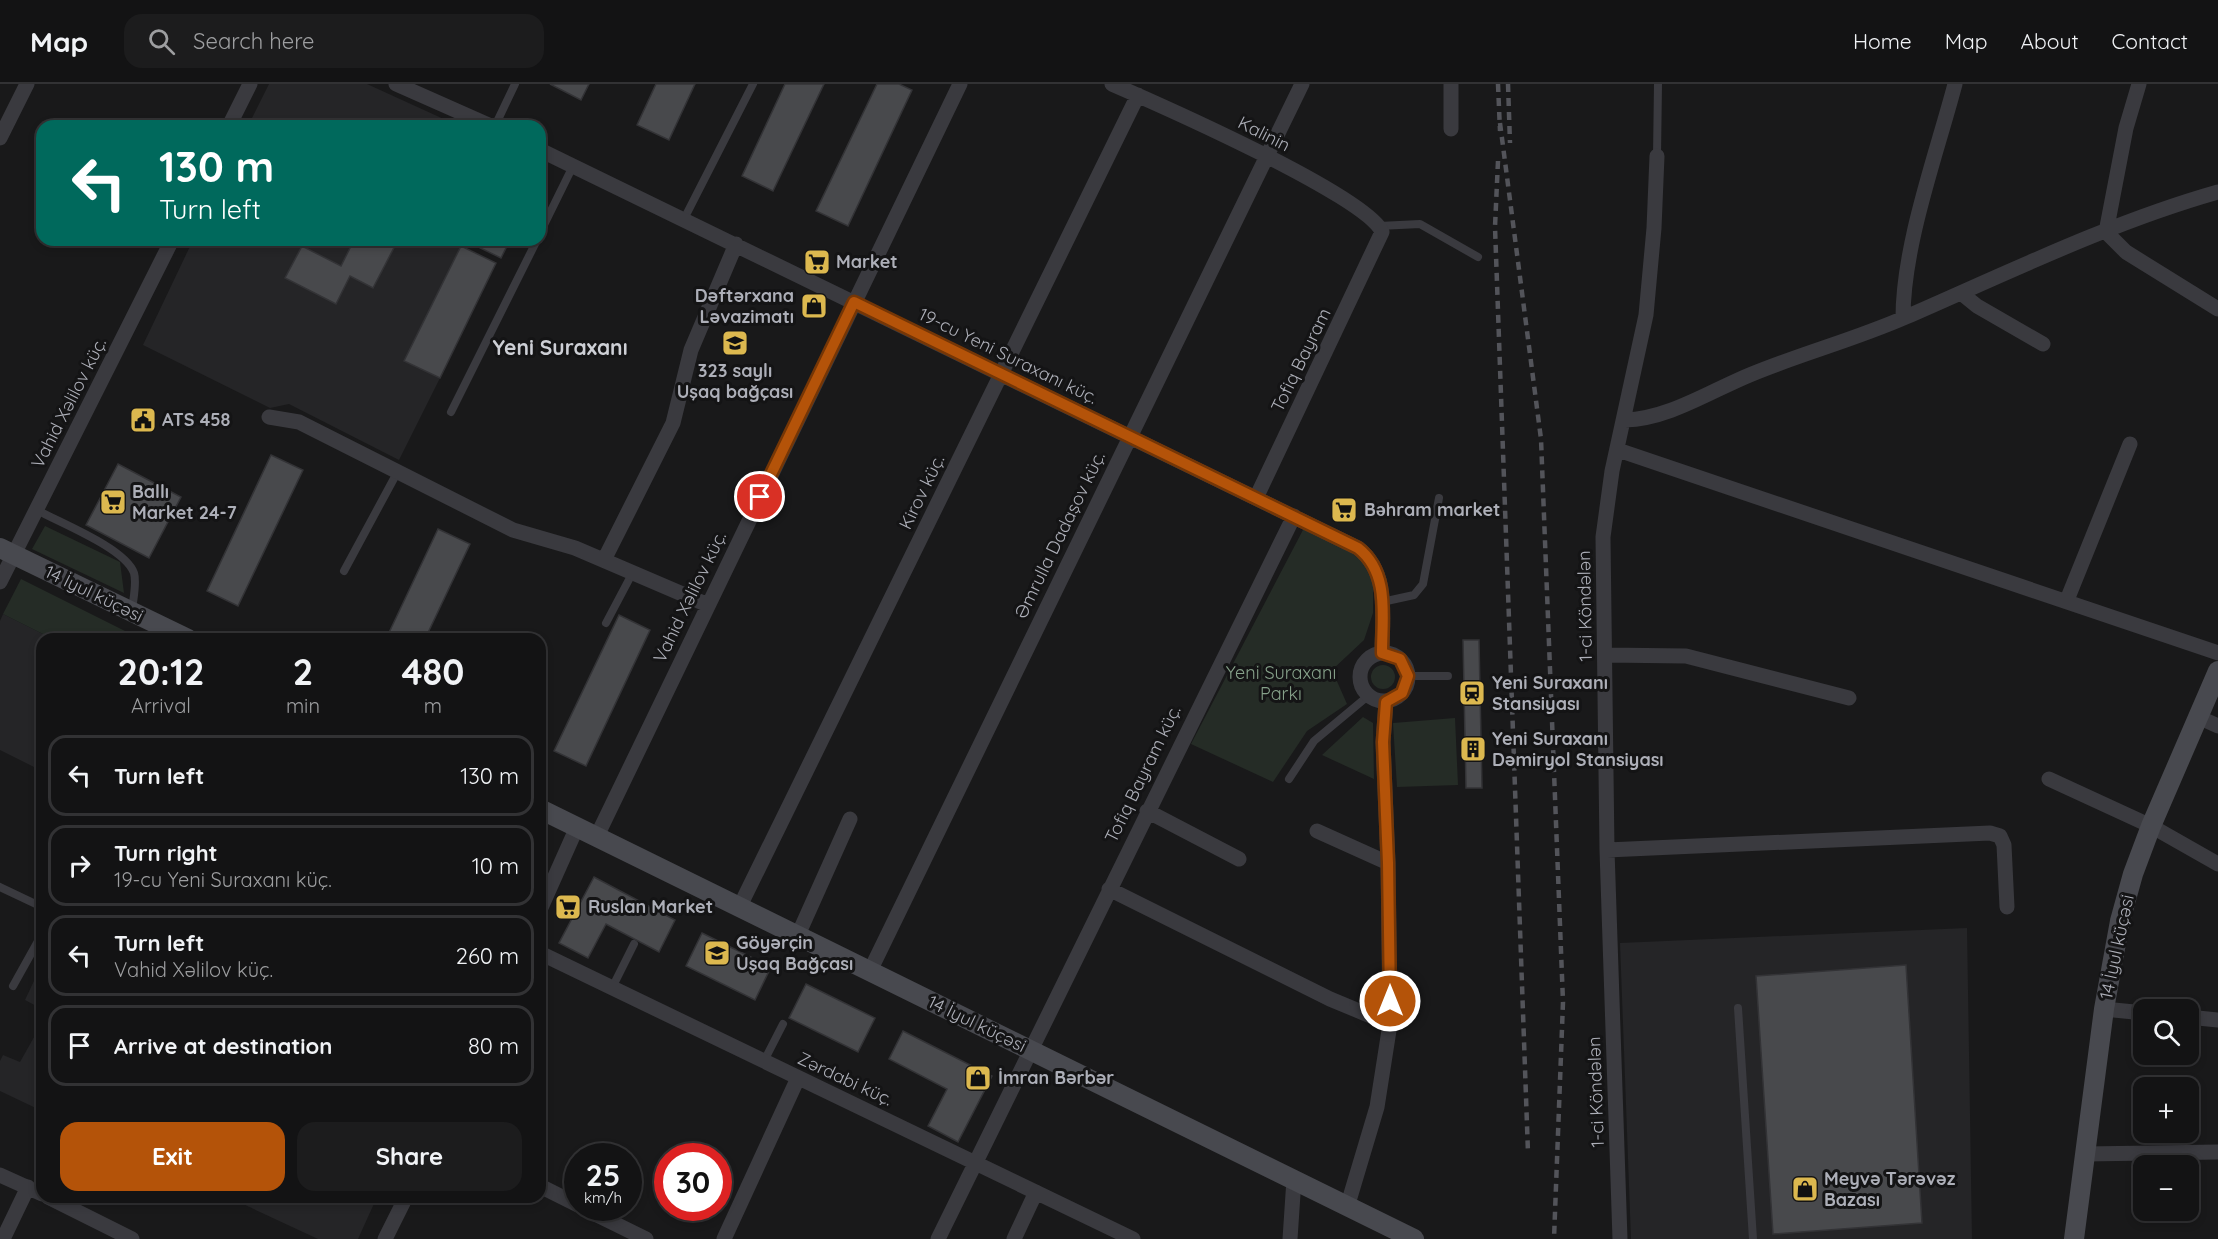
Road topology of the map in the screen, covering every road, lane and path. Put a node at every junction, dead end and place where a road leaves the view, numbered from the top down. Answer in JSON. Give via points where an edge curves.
{"nodes":[{"id":1,"x":27,"y":84,"type":"edge"},
{"id":2,"x":250,"y":84,"type":"edge"},
{"id":3,"x":396,"y":84,"type":"edge"},
{"id":4,"x":515,"y":84,"type":"edge"},
{"id":5,"x":753,"y":84,"type":"edge"},
{"id":6,"x":960,"y":84,"type":"edge"},
{"id":7,"x":1112,"y":84,"type":"edge"},
{"id":8,"x":1302,"y":84,"type":"edge"},
{"id":9,"x":1451,"y":84,"type":"edge"},
{"id":10,"x":1658,"y":84,"type":"edge"},
{"id":11,"x":1955,"y":84,"type":"edge"},
{"id":12,"x":2139,"y":84,"type":"edge"},
{"id":13,"x":1138,"y":95,"type":"junction"},
{"id":14,"x":232,"y":120,"type":"edge"},
{"id":15,"x":479,"y":120,"type":"edge"},
{"id":16,"x":496,"y":120,"type":"edge"},
{"id":17,"x":1451,"y":129,"type":"dead end"},
{"id":18,"x":0,"y":138,"type":"edge"},
{"id":19,"x":546,"y":153,"type":"edge"},
{"id":20,"x":1267,"y":156,"type":"junction"},
{"id":21,"x":1657,"y":156,"type":"joint"},
{"id":22,"x":573,"y":166,"type":"junction"},
{"id":23,"x":2218,"y":192,"type":"edge"},
{"id":24,"x":684,"y":219,"type":"junction"},
{"id":25,"x":546,"y":221,"type":"edge"},
{"id":26,"x":1380,"y":232,"type":"junction"},
{"id":27,"x":2106,"y":232,"type":"junction"},
{"id":28,"x":736,"y":244,"type":"junction"},
{"id":29,"x":169,"y":246,"type":"edge"},
{"id":30,"x":534,"y":246,"type":"edge"},
{"id":31,"x":1478,"y":257,"type":"dead end"},
{"id":32,"x":1961,"y":293,"type":"junction"},
{"id":33,"x":854,"y":302,"type":"junction"},
{"id":34,"x":2218,"y":309,"type":"edge"},
{"id":35,"x":1903,"y":318,"type":"junction"},
{"id":36,"x":2043,"y":344,"type":"dead end"},
{"id":37,"x":1001,"y":374,"type":"junction"},
{"id":38,"x":451,"y":412,"type":"dead end"},
{"id":39,"x":269,"y":417,"type":"dead end"},
{"id":40,"x":1625,"y":420,"type":"junction"},
{"id":41,"x":1130,"y":436,"type":"junction"},
{"id":42,"x":2130,"y":444,"type":"dead end"},
{"id":43,"x":1618,"y":450,"type":"junction"},
{"id":44,"x":398,"y":471,"type":"junction"},
{"id":45,"x":1256,"y":498,"type":"junction"},
{"id":46,"x":1439,"y":498,"type":"dead end"},
{"id":47,"x":37,"y":510,"type":"junction"},
{"id":48,"x":1294,"y":516,"type":"junction"},
{"id":49,"x":7,"y":552,"type":"edge"},
{"id":50,"x":603,"y":560,"type":"junction"},
{"id":51,"x":344,"y":571,"type":"dead end"},
{"id":52,"x":633,"y":572,"type":"junction"},
{"id":53,"x":0,"y":582,"type":"edge"},
{"id":54,"x":2067,"y":600,"type":"junction"},
{"id":55,"x":1382,"y":602,"type":"junction"},
{"id":56,"x":708,"y":605,"type":"junction"},
{"id":57,"x":132,"y":612,"type":"junction"},
{"id":58,"x":606,"y":622,"type":"dead end"},
{"id":59,"x":176,"y":633,"type":"edge"},
{"id":60,"x":1382,"y":653,"type":"junction"},
{"id":61,"x":2218,"y":653,"type":"edge"},
{"id":62,"x":1606,"y":655,"type":"junction"},
{"id":63,"x":2218,"y":671,"type":"edge"},
{"id":64,"x":1408,"y":676,"type":"junction"},
{"id":65,"x":1448,"y":676,"type":"dead end"},
{"id":66,"x":1368,"y":696,"type":"junction"},
{"id":67,"x":1849,"y":698,"type":"dead end"},
{"id":68,"x":1386,"y":702,"type":"junction"},
{"id":69,"x":2198,"y":717,"type":"junction"},
{"id":70,"x":2218,"y":726,"type":"edge"},
{"id":71,"x":1289,"y":779,"type":"dead end"},
{"id":72,"x":2049,"y":779,"type":"dead end"},
{"id":73,"x":1147,"y":811,"type":"junction"},
{"id":74,"x":546,"y":812,"type":"edge"},
{"id":75,"x":850,"y":819,"type":"dead end"},
{"id":76,"x":2151,"y":826,"type":"junction"},
{"id":77,"x":577,"y":827,"type":"junction"},
{"id":78,"x":1317,"y":831,"type":"dead end"},
{"id":79,"x":597,"y":836,"type":"junction"},
{"id":80,"x":1607,"y":850,"type":"junction"},
{"id":81,"x":1239,"y":859,"type":"dead end"},
{"id":82,"x":1388,"y":863,"type":"junction"},
{"id":83,"x":2218,"y":864,"type":"edge"},
{"id":84,"x":0,"y":887,"type":"edge"},
{"id":85,"x":1109,"y":889,"type":"junction"},
{"id":86,"x":546,"y":897,"type":"edge"},
{"id":87,"x":36,"y":904,"type":"edge"},
{"id":88,"x":740,"y":906,"type":"junction"},
{"id":89,"x":2007,"y":908,"type":"dead end"},
{"id":90,"x":798,"y":935,"type":"junction"},
{"id":91,"x":634,"y":944,"type":"dead end"},
{"id":92,"x":36,"y":945,"type":"edge"},
{"id":93,"x":546,"y":956,"type":"edge"},
{"id":94,"x":870,"y":971,"type":"junction"},
{"id":95,"x":13,"y":986,"type":"dead end"},
{"id":96,"x":612,"y":988,"type":"junction"},
{"id":97,"x":1738,"y":1008,"type":"dead end"},
{"id":98,"x":2104,"y":1009,"type":"junction"},
{"id":99,"x":2133,"y":1012,"type":"edge"},
{"id":100,"x":2199,"y":1018,"type":"edge"},
{"id":101,"x":2218,"y":1020,"type":"edge"},
{"id":102,"x":783,"y":1024,"type":"dead end"},
{"id":103,"x":1390,"y":1024,"type":"junction"},
{"id":104,"x":1029,"y":1049,"type":"junction"},
{"id":105,"x":763,"y":1062,"type":"junction"},
{"id":106,"x":798,"y":1078,"type":"junction"},
{"id":107,"x":2218,"y":1152,"type":"edge"},
{"id":108,"x":2085,"y":1154,"type":"junction"},
{"id":109,"x":975,"y":1163,"type":"junction"},
{"id":110,"x":0,"y":1175,"type":"edge"},
{"id":111,"x":1294,"y":1179,"type":"junction"},
{"id":112,"x":546,"y":1189,"type":"edge"},
{"id":113,"x":35,"y":1191,"type":"edge"},
{"id":114,"x":1036,"y":1192,"type":"junction"},
{"id":115,"x":564,"y":1198,"type":"edge"},
{"id":116,"x":60,"y":1203,"type":"edge"},
{"id":117,"x":403,"y":1203,"type":"edge"},
{"id":118,"x":1347,"y":1204,"type":"junction"},
{"id":119,"x":609,"y":1221,"type":"edge"},
{"id":120,"x":3,"y":1239,"type":"edge"},
{"id":121,"x":132,"y":1239,"type":"edge"},
{"id":122,"x":385,"y":1239,"type":"edge"},
{"id":123,"x":646,"y":1239,"type":"edge"},
{"id":124,"x":724,"y":1239,"type":"edge"},
{"id":125,"x":938,"y":1239,"type":"edge"},
{"id":126,"x":1014,"y":1239,"type":"edge"},
{"id":127,"x":1133,"y":1239,"type":"edge"},
{"id":128,"x":1290,"y":1239,"type":"edge"},
{"id":129,"x":1414,"y":1239,"type":"edge"},
{"id":130,"x":1620,"y":1239,"type":"edge"},
{"id":131,"x":1753,"y":1239,"type":"edge"},
{"id":132,"x":2074,"y":1239,"type":"edge"}],
"edges":[{"from":1,"to":18,"type":"street"},
{"from":2,"to":14,"type":"street"},
{"from":3,"to":15,"type":"street"},
{"from":4,"to":16,"type":"lane"},
{"from":5,"to":24,"type":"lane"},
{"from":6,"to":33,"type":"street","name":"Vahid Xəlilov küç."},
{"from":7,"to":13,"type":"street","name":"Kalinin"},
{"from":8,"to":20,"type":"street","name":"Əmrulla Dadaşov küç."},
{"from":9,"to":17,"type":"street"},
{"from":10,"to":21,"type":"lane"},
{"from":11,"to":35,"type":"street","via":[[1908,257]]},
{"from":12,"to":27,"type":"street","via":[[2126,128]]},
{"from":13,"to":20,"type":"street","name":"Kalinin"},
{"from":13,"to":37,"type":"street","name":"Kirov küç."},
{"from":19,"to":22,"type":"street","name":"19-cu Yeni Suraxanı küç."},
{"from":20,"to":26,"type":"street","name":"Kalinin","via":[[1352,204]]},
{"from":20,"to":41,"type":"street","name":"Əmrulla Dadaşov küç."},
{"from":21,"to":40,"type":"street","name":"1-ci Köndələn","via":[[1646,315]]},
{"from":22,"to":24,"type":"street","name":"19-cu Yeni Suraxanı küç."},
{"from":22,"to":25,"type":"lane"},
{"from":23,"to":27,"type":"street"},
{"from":24,"to":28,"type":"street","name":"19-cu Yeni Suraxanı küç."},
{"from":26,"to":31,"type":"lane","via":[[1420,224]]},
{"from":26,"to":45,"type":"street","name":"Tofiq Bayram"},
{"from":27,"to":32,"type":"street"},
{"from":27,"to":34,"type":"street","via":[[2126,252]]},
{"from":28,"to":33,"type":"street","name":"19-cu Yeni Suraxanı küç."},
{"from":28,"to":50,"type":"street","via":[[691,350],[673,423]]},
{"from":29,"to":47,"type":"street","name":"Vahid Xəlilov küç."},
{"from":30,"to":38,"type":"lane"},
{"from":32,"to":35,"type":"street"},
{"from":32,"to":36,"type":"street"},
{"from":33,"to":37,"type":"street","name":"19-cu Yeni Suraxanı küç."},
{"from":33,"to":56,"type":"street","name":"Vahid Xəlilov küç."},
{"from":35,"to":40,"type":"street","via":[[1753,373],[1645,419]]},
{"from":37,"to":41,"type":"street","name":"19-cu Yeni Suraxanı küç."},
{"from":37,"to":88,"type":"street","name":"Kirov küç."},
{"from":39,"to":44,"type":"street","via":[[299,422]]},
{"from":40,"to":43,"type":"street","name":"1-ci Köndələn"},
{"from":41,"to":45,"type":"street","name":"19-cu Yeni Suraxanı küç."},
{"from":41,"to":94,"type":"street","name":"Əmrulla Dadaşov küç."},
{"from":42,"to":54,"type":"street"},
{"from":43,"to":54,"type":"street"},
{"from":43,"to":62,"type":"street","name":"1-ci Köndələn","via":[[1603,537]]},
{"from":44,"to":50,"type":"street","via":[[513,530]]},
{"from":44,"to":51,"type":"lane"},
{"from":45,"to":48,"type":"street","name":"19-cu Yeni Suraxanı küç."},
{"from":46,"to":55,"type":"lane","via":[[1423,584],[1413,595]]},
{"from":47,"to":49,"type":"street","name":"Vahid Xəlilov küç."},
{"from":47,"to":57,"type":"lane","via":[[129,563],[135,575]]},
{"from":48,"to":55,"type":"street","name":"19-cu Yeni Suraxanı küç.","via":[[1368,555],[1379,576]]},
{"from":48,"to":73,"type":"street","name":"Tofiq Bayram küç."},
{"from":49,"to":53,"type":"street","name":"Vahid Xəlilov küç."},
{"from":49,"to":57,"type":"street","name":"14 İyul küçəsi"},
{"from":50,"to":52,"type":"street"},
{"from":52,"to":56,"type":"street"},
{"from":52,"to":58,"type":"lane"},
{"from":54,"to":61,"type":"street"},
{"from":55,"to":60,"type":"street","name":"19-cu Yeni Suraxanı küç."},
{"from":56,"to":79,"type":"street","name":"Vahid Xəlilov küç."},
{"from":57,"to":59,"type":"street","name":"14 İyul küçəsi"},
{"from":60,"to":64,"type":"street","via":[[1400,659]]},
{"from":60,"to":66,"type":"street","via":[[1365,661],[1361,670],[1359,679]]},
{"from":62,"to":67,"type":"street","via":[[1686,656]]},
{"from":62,"to":80,"type":"street","name":"1-ci Köndələn"},
{"from":63,"to":69,"type":"street","name":"14 İyul küçəsi"},
{"from":64,"to":65,"type":"lane"},
{"from":64,"to":68,"type":"street","via":[[1402,693]]},
{"from":66,"to":68,"type":"street"},
{"from":66,"to":71,"type":"lane","via":[[1314,741]]},
{"from":68,"to":82,"type":"street","via":[[1383,742]]},
{"from":69,"to":70,"type":"street"},
{"from":69,"to":76,"type":"street","name":"14 İyul küçəsi"},
{"from":72,"to":76,"type":"street"},
{"from":73,"to":81,"type":"street"},
{"from":73,"to":85,"type":"street","name":"Tofiq Bayram küç."},
{"from":74,"to":77,"type":"street","name":"14 İyul küçəsi"},
{"from":75,"to":90,"type":"street"},
{"from":76,"to":83,"type":"street"},
{"from":76,"to":98,"type":"street","name":"14 İyul küçəsi","via":[[2133,874]]},
{"from":77,"to":79,"type":"street","name":"14 İyul küçəsi"},
{"from":77,"to":86,"type":"street"},
{"from":78,"to":82,"type":"street"},
{"from":79,"to":88,"type":"street","name":"14 İyul küçəsi"},
{"from":80,"to":89,"type":"street","via":[[1990,832],[2000,836],[2004,845]]},
{"from":80,"to":130,"type":"street","name":"1-ci Köndələn"},
{"from":82,"to":103,"type":"street"},
{"from":84,"to":87,"type":"lane"},
{"from":85,"to":103,"type":"street","via":[[1330,999]]},
{"from":85,"to":104,"type":"street","name":"Tofiq Bayram küç."},
{"from":88,"to":90,"type":"street","name":"14 İyul küçəsi"},
{"from":90,"to":94,"type":"street","name":"14 İyul küçəsi"},
{"from":91,"to":96,"type":"lane"},
{"from":92,"to":95,"type":"lane"},
{"from":93,"to":96,"type":"street","name":"Zərdabi küç."},
{"from":94,"to":104,"type":"street","name":"14 İyul küçəsi"},
{"from":96,"to":105,"type":"street","name":"Zərdabi küç."},
{"from":97,"to":131,"type":"lane"},
{"from":98,"to":99,"type":"street"},
{"from":98,"to":108,"type":"street","name":"14 İyul küçəsi"},
{"from":100,"to":101,"type":"street"},
{"from":102,"to":105,"type":"lane"},
{"from":103,"to":118,"type":"street","via":[[1377,1107]]},
{"from":104,"to":109,"type":"street","name":"Tofiq Bayram küç."},
{"from":104,"to":111,"type":"street","name":"14 İyul küçəsi"},
{"from":105,"to":106,"type":"street","name":"Zərdabi küç."},
{"from":106,"to":109,"type":"street","name":"Zərdabi küç."},
{"from":106,"to":124,"type":"street"},
{"from":107,"to":108,"type":"street"},
{"from":108,"to":132,"type":"street","name":"14 İyul küçəsi"},
{"from":109,"to":114,"type":"street","name":"Zərdabi küç."},
{"from":109,"to":125,"type":"street","name":"Tofiq Bayram küç."},
{"from":110,"to":113,"type":"street"},
{"from":111,"to":118,"type":"street","name":"14 İyul küçəsi"},
{"from":111,"to":128,"type":"street"},
{"from":112,"to":115,"type":"street"},
{"from":113,"to":120,"type":"street"},
{"from":114,"to":126,"type":"street"},
{"from":114,"to":127,"type":"street","name":"Zərdabi küç."},
{"from":116,"to":121,"type":"street"},
{"from":117,"to":122,"type":"street"},
{"from":118,"to":129,"type":"street","name":"14 İyul küçəsi"},
{"from":119,"to":123,"type":"street"}]}
